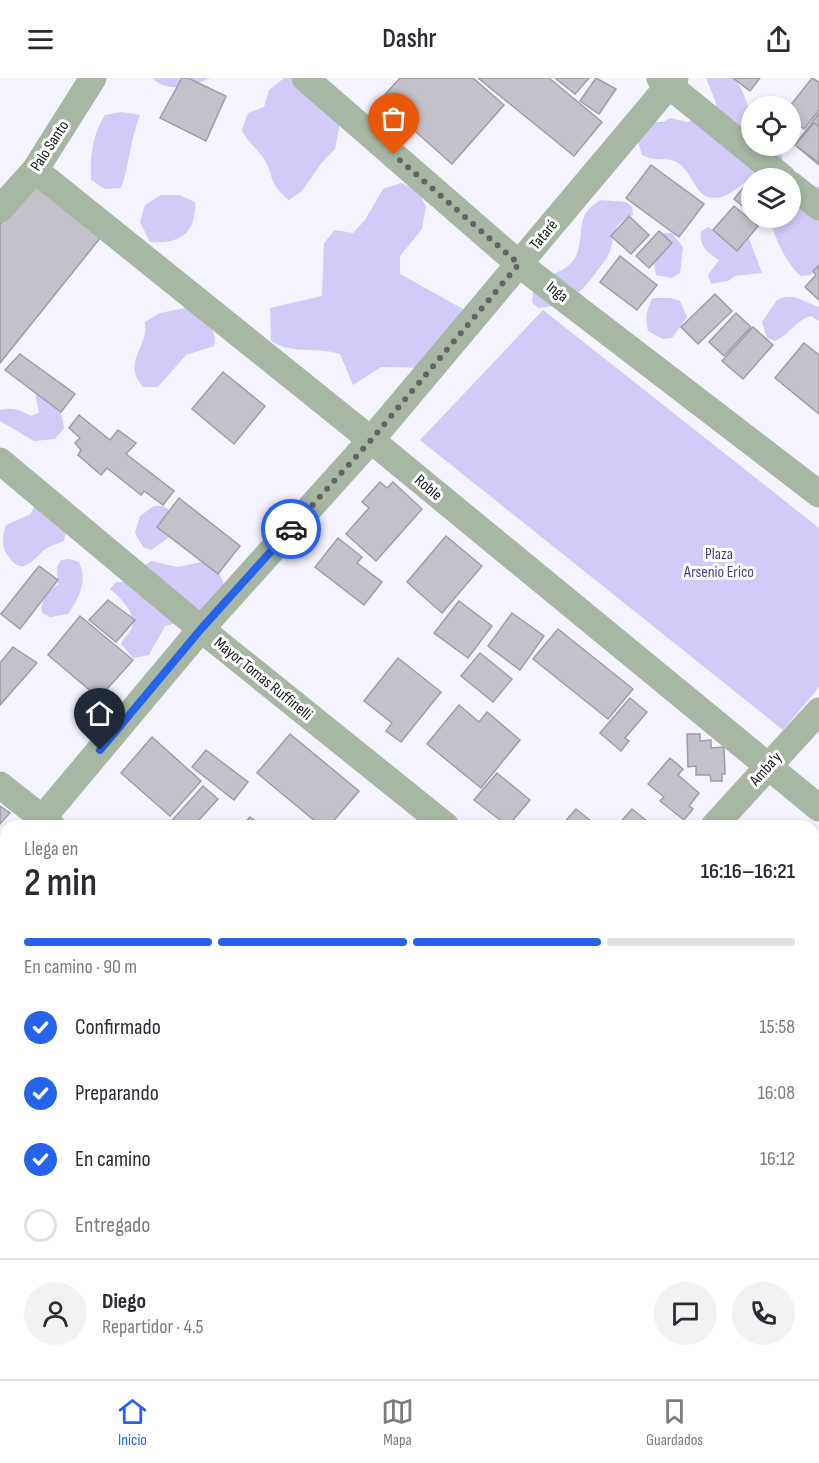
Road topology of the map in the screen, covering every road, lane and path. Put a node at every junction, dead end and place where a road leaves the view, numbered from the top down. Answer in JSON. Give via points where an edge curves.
{"nodes":[{"id":1,"x":93,"y":78,"type":"edge"},
{"id":2,"x":305,"y":78,"type":"edge"},
{"id":3,"x":668,"y":80,"type":"edge"},
{"id":4,"x":771,"y":168,"type":"edge"},
{"id":5,"x":35,"y":170,"type":"junction"},
{"id":6,"x":801,"y":193,"type":"edge"},
{"id":7,"x":819,"y":207,"type":"edge"},
{"id":8,"x":0,"y":209,"type":"edge"},
{"id":9,"x":519,"y":264,"type":"junction"},
{"id":10,"x":371,"y":440,"type":"junction"},
{"id":11,"x":0,"y":461,"type":"edge"},
{"id":12,"x":819,"y":494,"type":"edge"},
{"id":13,"x":201,"y":629,"type":"junction"},
{"id":14,"x":819,"y":711,"type":"edge"},
{"id":15,"x":767,"y":768,"type":"junction"},
{"id":16,"x":0,"y":785,"type":"edge"},
{"id":17,"x":819,"y":808,"type":"edge"},
{"id":18,"x":39,"y":820,"type":"edge"},
{"id":19,"x":46,"y":820,"type":"edge"},
{"id":20,"x":439,"y":820,"type":"edge"},
{"id":21,"x":719,"y":820,"type":"edge"}],
"edges":[{"from":1,"to":5,"type":"street","name":"Palo Santo"},
{"from":2,"to":9,"type":"street","name":"Inga"},
{"from":3,"to":4,"type":"street"},
{"from":3,"to":9,"type":"street","name":"Tataré"},
{"from":5,"to":8,"type":"street","name":"Palo Santo"},
{"from":5,"to":10,"type":"street","name":"Roble"},
{"from":6,"to":7,"type":"street"},
{"from":9,"to":10,"type":"street","name":"Tataré"},
{"from":9,"to":12,"type":"street","name":"Inga"},
{"from":10,"to":13,"type":"street","name":"Tataré"},
{"from":10,"to":15,"type":"street","name":"Roble"},
{"from":11,"to":13,"type":"street","name":"Mayor Tomas Ruffinelli"},
{"from":13,"to":19,"type":"street","name":"Tataré"},
{"from":13,"to":20,"type":"street","name":"Mayor Tomas Ruffinelli"},
{"from":14,"to":15,"type":"street","name":"Amba'y"},
{"from":15,"to":17,"type":"street","name":"Roble"},
{"from":15,"to":21,"type":"street","name":"Amba'y"},
{"from":16,"to":18,"type":"street"}]}
